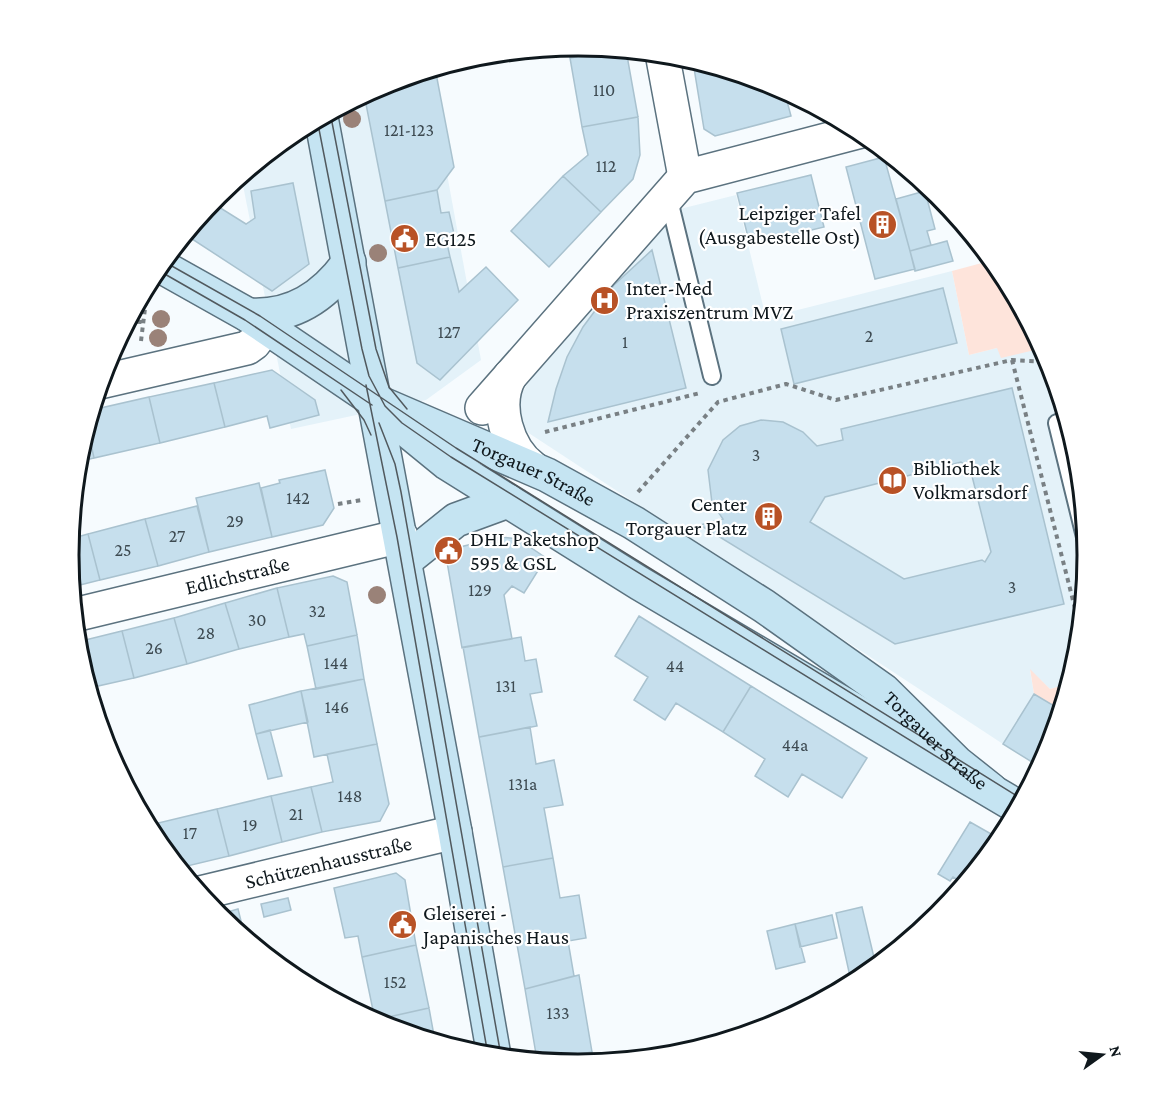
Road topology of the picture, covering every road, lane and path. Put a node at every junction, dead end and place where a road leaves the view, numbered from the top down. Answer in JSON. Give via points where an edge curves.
{"nodes":[{"id":1,"x":663,"y":63,"type":"edge"},
{"id":2,"x":323,"y":126,"type":"edge"},
{"id":3,"x":848,"y":135,"type":"edge"},
{"id":4,"x":676,"y":187,"type":"junction"},
{"id":5,"x":349,"y":261,"type":"junction"},
{"id":6,"x":161,"y":280,"type":"edge"},
{"id":7,"x":146,"y":305,"type":"edge"},
{"id":8,"x":257,"y":321,"type":"junction"},
{"id":9,"x":137,"y":322,"type":"edge"},
{"id":10,"x":142,"y":322,"type":"junction"},
{"id":11,"x":140,"y":350,"type":"dead end"},
{"id":12,"x":1012,"y":360,"type":"junction"},
{"id":13,"x":1038,"y":361,"type":"edge"},
{"id":14,"x":712,"y":375,"type":"dead end"},
{"id":15,"x":510,"y":376,"type":"junction"},
{"id":16,"x":111,"y":380,"type":"edge"},
{"id":17,"x":704,"y":392,"type":"dead end"},
{"id":18,"x":375,"y":401,"type":"junction"},
{"id":19,"x":482,"y":408,"type":"dead end"},
{"id":20,"x":1057,"y":423,"type":"dead end"},
{"id":21,"x":545,"y":432,"type":"dead end"},
{"id":22,"x":533,"y":468,"type":"junction"},
{"id":23,"x":1072,"y":485,"type":"edge"},
{"id":24,"x":638,"y":492,"type":"dead end"},
{"id":25,"x":363,"y":500,"type":"dead end"},
{"id":26,"x":508,"y":501,"type":"junction"},
{"id":27,"x":338,"y":504,"type":"dead end"},
{"id":28,"x":403,"y":548,"type":"junction"},
{"id":29,"x":1074,"y":606,"type":"edge"},
{"id":30,"x":82,"y":613,"type":"edge"},
{"id":31,"x":991,"y":790,"type":"junction"},
{"id":32,"x":1011,"y":802,"type":"edge"},
{"id":33,"x":455,"y":832,"type":"junction"},
{"id":34,"x":209,"y":891,"type":"edge"},
{"id":35,"x":492,"y":1046,"type":"edge"}],
"edges":[{"from":1,"to":4,"type":"street"},
{"from":2,"to":5,"type":"main road"},
{"from":3,"to":4,"type":"street"},
{"from":4,"to":14,"type":"lane"},
{"from":4,"to":15,"type":"street"},
{"from":5,"to":8,"type":"main road","via":[[336,280],[309,303]]},
{"from":5,"to":18,"type":"main road"},
{"from":6,"to":8,"type":"main road","name":"Torgauer Straße"},
{"from":7,"to":10,"type":"path"},
{"from":8,"to":16,"type":"street","via":[[254,343],[247,348]]},
{"from":8,"to":18,"type":"main road","name":"Torgauer Straße"},
{"from":9,"to":10,"type":"path"},
{"from":10,"to":11,"type":"path"},
{"from":12,"to":13,"type":"path"},
{"from":12,"to":24,"type":"path","via":[[836,400],[786,384],[718,402]]},
{"from":12,"to":29,"type":"path"},
{"from":15,"to":19,"type":"street"},
{"from":15,"to":22,"type":"street","via":[[503,392],[503,411],[516,448]]},
{"from":17,"to":21,"type":"path"},
{"from":18,"to":22,"type":"main road","name":"Torgauer Straße"},
{"from":18,"to":26,"type":"main road","name":"Torgauer Straße","via":[[435,454]]},
{"from":18,"to":28,"type":"main road"},
{"from":20,"to":23,"type":"lane"},
{"from":22,"to":31,"type":"main road","name":"Torgauer Straße","via":[[622,516],[792,626],[884,691],[957,763]]},
{"from":25,"to":27,"type":"path"},
{"from":26,"to":28,"type":"main road","via":[[456,520]]},
{"from":26,"to":31,"type":"main road","name":"Torgauer Straße","via":[[738,644]]},
{"from":28,"to":30,"type":"street","name":"Edlichstraße"},
{"from":28,"to":33,"type":"main road"},
{"from":31,"to":32,"type":"main road"},
{"from":33,"to":34,"type":"street","name":"Schützenhausstraße"},
{"from":33,"to":35,"type":"main road"}]}
